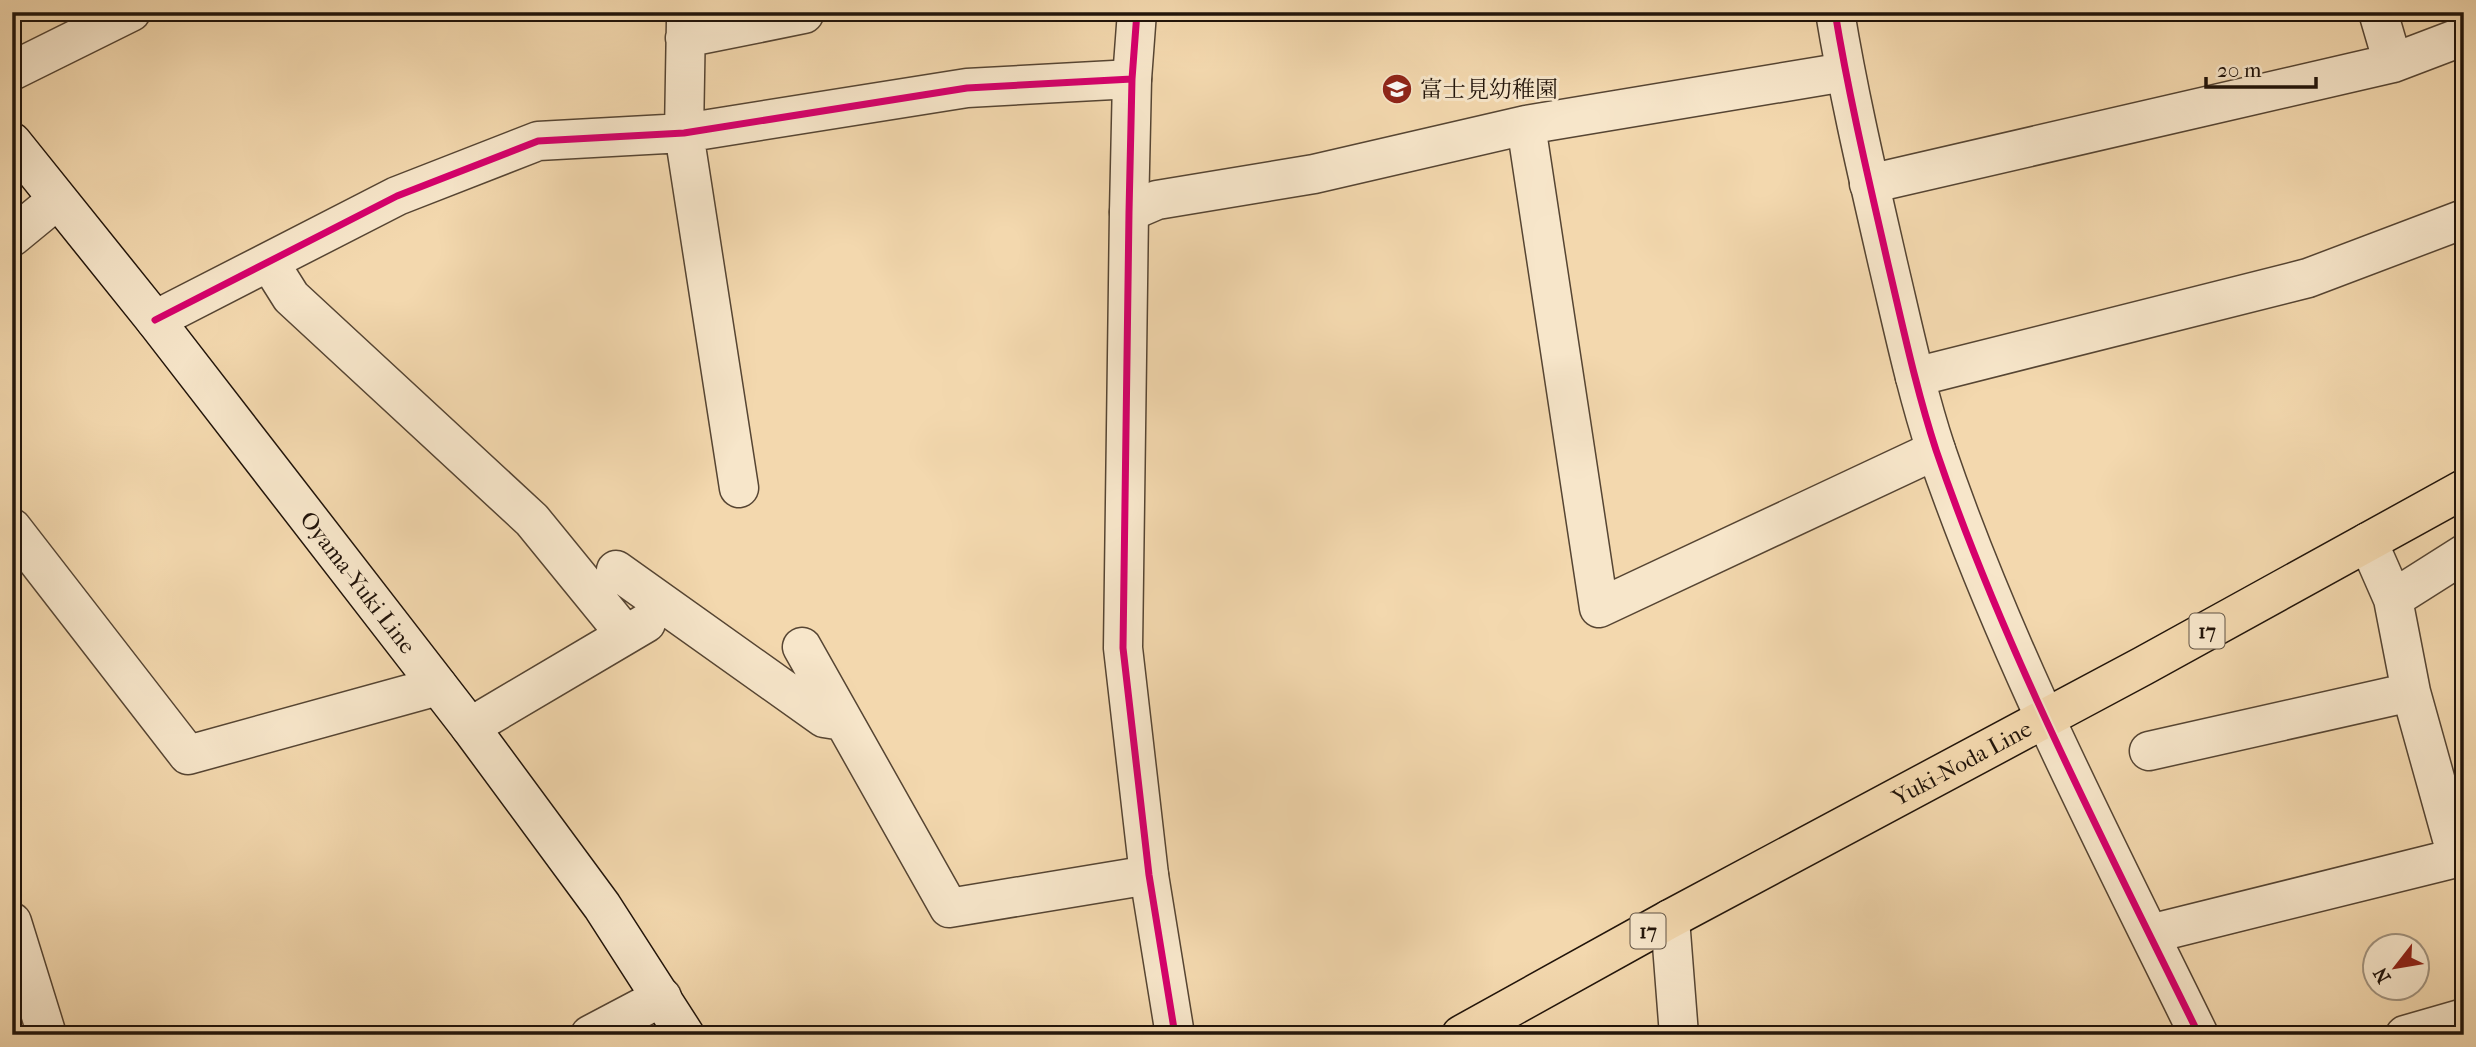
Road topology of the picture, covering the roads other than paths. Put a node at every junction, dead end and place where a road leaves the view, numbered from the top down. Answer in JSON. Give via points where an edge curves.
{"nodes":[{"id":1,"x":131,"y":12,"type":"edge"},
{"id":2,"x":1138,"y":12,"type":"edge"},
{"id":3,"x":1835,"y":12,"type":"edge"},
{"id":4,"x":2378,"y":12,"type":"edge"},
{"id":5,"x":804,"y":14,"type":"dead end"},
{"id":6,"x":684,"y":25,"type":"edge"},
{"id":7,"x":2464,"y":36,"type":"edge"},
{"id":8,"x":2393,"y":62,"type":"junction"},
{"id":9,"x":12,"y":71,"type":"edge"},
{"id":10,"x":1845,"y":72,"type":"junction"},
{"id":11,"x":1132,"y":79,"type":"junction"},
{"id":12,"x":1526,"y":125,"type":"junction"},
{"id":13,"x":684,"y":133,"type":"junction"},
{"id":14,"x":12,"y":142,"type":"edge"},
{"id":15,"x":1869,"y":184,"type":"junction"},
{"id":16,"x":57,"y":200,"type":"junction"},
{"id":17,"x":1129,"y":212,"type":"junction"},
{"id":18,"x":2464,"y":219,"type":"edge"},
{"id":19,"x":12,"y":237,"type":"edge"},
{"id":20,"x":269,"y":262,"type":"junction"},
{"id":21,"x":155,"y":320,"type":"junction"},
{"id":22,"x":1914,"y":377,"type":"junction"},
{"id":23,"x":1936,"y":450,"type":"junction"},
{"id":24,"x":739,"y":488,"type":"dead end"},
{"id":25,"x":2464,"y":489,"type":"edge"},
{"id":26,"x":12,"y":528,"type":"edge"},
{"id":27,"x":2368,"y":542,"type":"junction"},
{"id":28,"x":2464,"y":554,"type":"edge"},
{"id":29,"x":616,"y":570,"type":"dead end"},
{"id":30,"x":2393,"y":598,"type":"junction"},
{"id":31,"x":671,"y":608,"type":"junction"},
{"id":32,"x":625,"y":634,"type":"junction"},
{"id":33,"x":802,"y":647,"type":"dead end"},
{"id":34,"x":438,"y":686,"type":"junction"},
{"id":35,"x":2411,"y":692,"type":"junction"},
{"id":36,"x":2046,"y":719,"type":"junction"},
{"id":37,"x":843,"y":721,"type":"junction"},
{"id":38,"x":470,"y":727,"type":"junction"},
{"id":39,"x":2149,"y":751,"type":"dead end"},
{"id":40,"x":2460,"y":857,"type":"edge"},
{"id":41,"x":1149,"y":875,"type":"junction"},
{"id":42,"x":1670,"y":919,"type":"junction"},
{"id":43,"x":12,"y":922,"type":"edge"},
{"id":44,"x":2150,"y":934,"type":"junction"},
{"id":45,"x":662,"y":997,"type":"junction"},
{"id":46,"x":2464,"y":1018,"type":"edge"},
{"id":47,"x":47,"y":1035,"type":"edge"},
{"id":48,"x":590,"y":1035,"type":"edge"},
{"id":49,"x":685,"y":1035,"type":"edge"},
{"id":50,"x":1175,"y":1035,"type":"edge"},
{"id":51,"x":1461,"y":1035,"type":"edge"},
{"id":52,"x":1679,"y":1035,"type":"edge"},
{"id":53,"x":2199,"y":1035,"type":"edge"},
{"id":54,"x":2406,"y":1035,"type":"edge"}],
"edges":[{"from":1,"to":9,"type":"street"},
{"from":2,"to":11,"type":"street"},
{"from":3,"to":10,"type":"street"},
{"from":4,"to":8,"type":"street"},
{"from":5,"to":6,"type":"street"},
{"from":6,"to":13,"type":"street"},
{"from":7,"to":8,"type":"street"},
{"from":8,"to":15,"type":"street"},
{"from":10,"to":12,"type":"street"},
{"from":10,"to":15,"type":"street"},
{"from":11,"to":13,"type":"street","via":[[967,88]]},
{"from":11,"to":17,"type":"street"},
{"from":12,"to":17,"type":"street","via":[[1314,174],[1157,200]]},
{"from":12,"to":23,"type":"street","via":[[1599,608]]},
{"from":13,"to":20,"type":"street","via":[[538,141],[397,195]]},
{"from":13,"to":24,"type":"street"},
{"from":14,"to":16,"type":"street","name":"Oyama-Yuki Line"},
{"from":15,"to":22,"type":"street"},
{"from":16,"to":19,"type":"street"},
{"from":16,"to":21,"type":"street","name":"Oyama-Yuki Line"},
{"from":17,"to":41,"type":"street","via":[[1123,648]]},
{"from":18,"to":22,"type":"street","via":[[2308,278]]},
{"from":20,"to":21,"type":"street"},
{"from":20,"to":32,"type":"street","via":[[291,297],[532,520]]},
{"from":21,"to":34,"type":"street","name":"Oyama-Yuki Line"},
{"from":22,"to":23,"type":"street"},
{"from":23,"to":36,"type":"street"},
{"from":25,"to":27,"type":"main road","name":"Yuki-Noda Line","number":"17"},
{"from":26,"to":34,"type":"street","via":[[188,755]]},
{"from":27,"to":30,"type":"street"},
{"from":27,"to":36,"type":"main road","name":"Yuki-Noda Line","number":"17"},
{"from":28,"to":30,"type":"street"},
{"from":29,"to":31,"type":"street"},
{"from":30,"to":35,"type":"street"},
{"from":31,"to":32,"type":"street"},
{"from":31,"to":37,"type":"street","via":[[824,718]]},
{"from":32,"to":38,"type":"street"},
{"from":33,"to":37,"type":"street"},
{"from":34,"to":38,"type":"street","name":"Oyama-Yuki Line"},
{"from":35,"to":39,"type":"street"},
{"from":35,"to":40,"type":"street"},
{"from":36,"to":42,"type":"main road","name":"Yuki-Noda Line","number":"17"},
{"from":36,"to":44,"type":"street"},
{"from":37,"to":41,"type":"street","via":[[949,908]]},
{"from":38,"to":45,"type":"street","name":"Oyama-Yuki Line","via":[[602,906]]},
{"from":40,"to":44,"type":"street"},
{"from":41,"to":50,"type":"street"},
{"from":42,"to":51,"type":"main road","name":"Yuki-Noda Line","number":"17"},
{"from":42,"to":52,"type":"street"},
{"from":43,"to":47,"type":"street"},
{"from":44,"to":53,"type":"street"},
{"from":45,"to":48,"type":"street"},
{"from":45,"to":49,"type":"street","name":"Oyama-Yuki Line"},
{"from":46,"to":54,"type":"street"}]}
